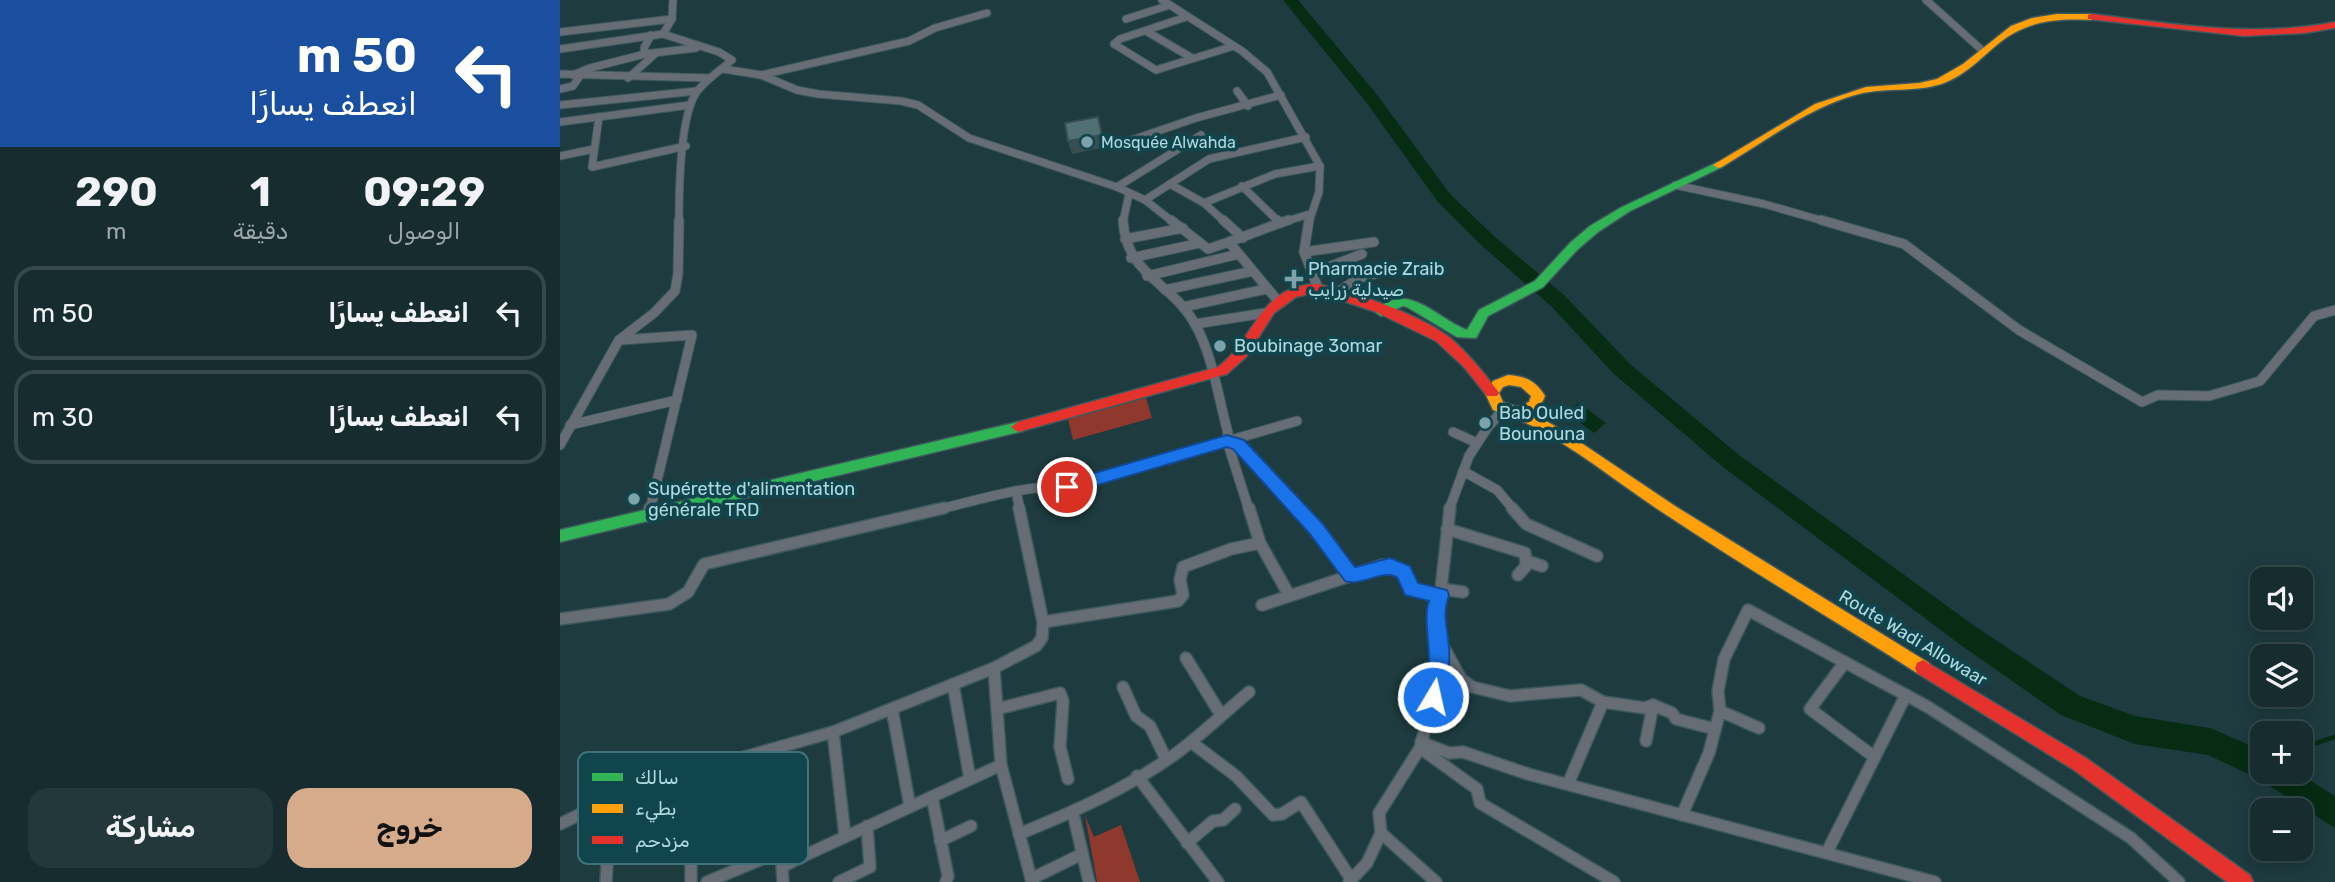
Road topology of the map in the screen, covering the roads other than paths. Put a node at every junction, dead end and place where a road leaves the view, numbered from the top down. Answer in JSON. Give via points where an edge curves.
{"nodes":[{"id":1,"x":673,"y":0,"type":"edge"},
{"id":2,"x":1162,"y":0,"type":"edge"},
{"id":3,"x":1926,"y":0,"type":"edge"},
{"id":4,"x":1170,"y":5,"type":"junction"},
{"id":5,"x":987,"y":13,"type":"dead end"},
{"id":6,"x":1186,"y":17,"type":"junction"},
{"id":7,"x":673,"y":19,"type":"junction"},
{"id":8,"x":1126,"y":19,"type":"dead end"},
{"id":9,"x":2335,"y":25,"type":"edge"},
{"id":10,"x":1146,"y":31,"type":"junction"},
{"id":11,"x":560,"y":32,"type":"edge"},
{"id":12,"x":663,"y":34,"type":"junction"},
{"id":13,"x":652,"y":35,"type":"junction"},
{"id":14,"x":1234,"y":46,"type":"junction"},
{"id":15,"x":698,"y":47,"type":"junction"},
{"id":16,"x":560,"y":49,"type":"edge"},
{"id":17,"x":1983,"y":51,"type":"junction"},
{"id":18,"x":645,"y":54,"type":"junction"},
{"id":19,"x":654,"y":54,"type":"junction"},
{"id":20,"x":1192,"y":58,"type":"junction"},
{"id":21,"x":723,"y":69,"type":"junction"},
{"id":22,"x":560,"y":74,"type":"edge"},
{"id":23,"x":761,"y":75,"type":"junction"},
{"id":24,"x":577,"y":76,"type":"junction"},
{"id":25,"x":628,"y":78,"type":"junction"},
{"id":26,"x":710,"y":78,"type":"junction"},
{"id":27,"x":560,"y":89,"type":"edge"},
{"id":28,"x":697,"y":91,"type":"junction"},
{"id":29,"x":1237,"y":91,"type":"dead end"},
{"id":30,"x":1281,"y":95,"type":"junction"},
{"id":31,"x":560,"y":105,"type":"edge"},
{"id":32,"x":690,"y":105,"type":"junction"},
{"id":33,"x":1246,"y":106,"type":"junction"},
{"id":34,"x":599,"y":117,"type":"junction"},
{"id":35,"x":1251,"y":118,"type":"dead end"},
{"id":36,"x":560,"y":122,"type":"edge"},
{"id":37,"x":1201,"y":135,"type":"dead end"},
{"id":38,"x":1306,"y":136,"type":"junction"},
{"id":39,"x":686,"y":146,"type":"junction"},
{"id":40,"x":1114,"y":146,"type":"dead end"},
{"id":41,"x":594,"y":149,"type":"junction"},
{"id":42,"x":560,"y":156,"type":"edge"},
{"id":43,"x":1320,"y":166,"type":"junction"},
{"id":44,"x":1170,"y":184,"type":"junction"},
{"id":45,"x":1675,"y":185,"type":"junction"},
{"id":46,"x":1242,"y":186,"type":"junction"},
{"id":47,"x":1117,"y":187,"type":"junction"},
{"id":48,"x":1129,"y":194,"type":"junction"},
{"id":49,"x":1145,"y":200,"type":"junction"},
{"id":50,"x":1205,"y":203,"type":"junction"},
{"id":51,"x":1310,"y":214,"type":"junction"},
{"id":52,"x":1280,"y":223,"type":"junction"},
{"id":53,"x":1183,"y":228,"type":"junction"},
{"id":54,"x":1243,"y":238,"type":"junction"},
{"id":55,"x":1125,"y":239,"type":"junction"},
{"id":56,"x":1229,"y":242,"type":"junction"},
{"id":57,"x":1374,"y":242,"type":"dead end"},
{"id":58,"x":1200,"y":243,"type":"junction"},
{"id":59,"x":1304,"y":252,"type":"junction"},
{"id":60,"x":1239,"y":254,"type":"junction"},
{"id":61,"x":1362,"y":254,"type":"dead end"},
{"id":62,"x":1130,"y":258,"type":"junction"},
{"id":63,"x":1253,"y":271,"type":"junction"},
{"id":64,"x":1382,"y":272,"type":"dead end"},
{"id":65,"x":1312,"y":273,"type":"junction"},
{"id":66,"x":1147,"y":276,"type":"junction"},
{"id":67,"x":1318,"y":288,"type":"junction"},
{"id":68,"x":1266,"y":289,"type":"junction"},
{"id":69,"x":1165,"y":290,"type":"junction"},
{"id":70,"x":1335,"y":294,"type":"junction"},
{"id":71,"x":1278,"y":301,"type":"junction"},
{"id":72,"x":1183,"y":307,"type":"junction"},
{"id":73,"x":2335,"y":310,"type":"edge"},
{"id":74,"x":1381,"y":312,"type":"junction"},
{"id":75,"x":1265,"y":313,"type":"junction"},
{"id":76,"x":1195,"y":324,"type":"junction"},
{"id":77,"x":620,"y":340,"type":"junction"},
{"id":78,"x":1470,"y":363,"type":"junction"},
{"id":79,"x":1211,"y":374,"type":"junction"},
{"id":80,"x":1508,"y":380,"type":"junction"},
{"id":81,"x":1492,"y":393,"type":"junction"},
{"id":82,"x":677,"y":400,"type":"junction"},
{"id":83,"x":1534,"y":405,"type":"junction"},
{"id":84,"x":1510,"y":411,"type":"junction"},
{"id":85,"x":1297,"y":421,"type":"dead end"},
{"id":86,"x":570,"y":425,"type":"junction"},
{"id":87,"x":1452,"y":432,"type":"dead end"},
{"id":88,"x":1557,"y":434,"type":"junction"},
{"id":89,"x":1227,"y":441,"type":"junction"},
{"id":90,"x":1477,"y":443,"type":"junction"},
{"id":91,"x":560,"y":446,"type":"edge"},
{"id":92,"x":1462,"y":471,"type":"junction"},
{"id":93,"x":1016,"y":491,"type":"junction"},
{"id":94,"x":648,"y":516,"type":"junction"},
{"id":95,"x":1447,"y":529,"type":"junction"},
{"id":96,"x":560,"y":536,"type":"edge"},
{"id":97,"x":1260,"y":543,"type":"junction"},
{"id":98,"x":1597,"y":556,"type":"dead end"},
{"id":99,"x":1527,"y":561,"type":"junction"},
{"id":100,"x":1542,"y":566,"type":"dead end"},
{"id":101,"x":1518,"y":575,"type":"dead end"},
{"id":102,"x":1351,"y":576,"type":"junction"},
{"id":103,"x":1441,"y":592,"type":"junction"},
{"id":104,"x":1463,"y":592,"type":"dead end"},
{"id":105,"x":1289,"y":595,"type":"junction"},
{"id":106,"x":1262,"y":605,"type":"dead end"},
{"id":107,"x":560,"y":619,"type":"edge"},
{"id":108,"x":1043,"y":622,"type":"junction"},
{"id":109,"x":1439,"y":641,"type":"junction"},
{"id":110,"x":1186,"y":658,"type":"dead end"},
{"id":111,"x":1845,"y":663,"type":"junction"},
{"id":112,"x":994,"y":668,"type":"junction"},
{"id":113,"x":953,"y":684,"type":"junction"},
{"id":114,"x":1123,"y":687,"type":"dead end"},
{"id":115,"x":1249,"y":692,"type":"dead end"},
{"id":116,"x":1906,"y":695,"type":"junction"},
{"id":117,"x":1603,"y":702,"type":"junction"},
{"id":118,"x":1653,"y":705,"type":"junction"},
{"id":119,"x":892,"y":709,"type":"junction"},
{"id":120,"x":997,"y":709,"type":"junction"},
{"id":121,"x":1720,"y":711,"type":"junction"},
{"id":122,"x":1221,"y":715,"type":"junction"},
{"id":123,"x":1759,"y":728,"type":"dead end"},
{"id":124,"x":1715,"y":729,"type":"junction"},
{"id":125,"x":833,"y":733,"type":"junction"},
{"id":126,"x":1646,"y":741,"type":"dead end"},
{"id":127,"x":1191,"y":742,"type":"junction"},
{"id":128,"x":1420,"y":745,"type":"junction"},
{"id":129,"x":780,"y":747,"type":"junction"},
{"id":130,"x":761,"y":752,"type":"edge"},
{"id":131,"x":781,"y":752,"type":"edge"},
{"id":132,"x":1873,"y":756,"type":"junction"},
{"id":133,"x":1166,"y":759,"type":"junction"},
{"id":134,"x":1001,"y":765,"type":"junction"},
{"id":135,"x":1137,"y":776,"type":"junction"},
{"id":136,"x":970,"y":779,"type":"junction"},
{"id":137,"x":1068,"y":779,"type":"dead end"},
{"id":138,"x":1568,"y":784,"type":"junction"},
{"id":139,"x":932,"y":797,"type":"junction"},
{"id":140,"x":910,"y":807,"type":"junction"},
{"id":141,"x":1235,"y":809,"type":"dead end"},
{"id":142,"x":1073,"y":813,"type":"junction"},
{"id":143,"x":578,"y":815,"type":"edge"},
{"id":144,"x":1682,"y":815,"type":"junction"},
{"id":145,"x":560,"y":824,"type":"edge"},
{"id":146,"x":867,"y":826,"type":"junction"},
{"id":147,"x":971,"y":826,"type":"dead end"},
{"id":148,"x":1381,"y":833,"type":"junction"},
{"id":149,"x":1019,"y":834,"type":"junction"},
{"id":150,"x":845,"y":836,"type":"junction"},
{"id":151,"x":940,"y":841,"type":"junction"},
{"id":152,"x":1187,"y":843,"type":"junction"},
{"id":153,"x":808,"y":848,"type":"edge"},
{"id":154,"x":1827,"y":852,"type":"junction"},
{"id":155,"x":1082,"y":854,"type":"junction"},
{"id":156,"x":691,"y":864,"type":"edge"},
{"id":157,"x":761,"y":864,"type":"edge"},
{"id":158,"x":785,"y":864,"type":"edge"},
{"id":159,"x":607,"y":865,"type":"dead end"},
{"id":160,"x":1032,"y":880,"type":"edge"},
{"id":161,"x":1350,"y":881,"type":"edge"},
{"id":162,"x":606,"y":882,"type":"edge"},
{"id":163,"x":691,"y":882,"type":"edge"},
{"id":164,"x":708,"y":882,"type":"edge"},
{"id":165,"x":783,"y":882,"type":"edge"},
{"id":166,"x":839,"y":882,"type":"edge"},
{"id":167,"x":946,"y":882,"type":"edge"},
{"id":168,"x":1089,"y":882,"type":"edge"},
{"id":169,"x":1218,"y":882,"type":"edge"},
{"id":170,"x":1436,"y":882,"type":"edge"},
{"id":171,"x":1614,"y":882,"type":"edge"},
{"id":172,"x":1935,"y":882,"type":"edge"},
{"id":173,"x":2179,"y":882,"type":"edge"},
{"id":174,"x":2243,"y":882,"type":"edge"}],
"edges":[{"from":1,"to":7,"type":"street"},
{"from":2,"to":4,"type":"street"},
{"from":3,"to":17,"type":"street"},
{"from":4,"to":6,"type":"street"},
{"from":4,"to":8,"type":"street"},
{"from":5,"to":23,"type":"street","via":[[909,41]]},
{"from":6,"to":10,"type":"street"},
{"from":6,"to":14,"type":"street"},
{"from":7,"to":11,"type":"street"},
{"from":7,"to":12,"type":"street"},
{"from":9,"to":17,"type":"street","via":[[2290,34],[2047,17],[2015,26]]},
{"from":10,"to":20,"type":"street"},
{"from":10,"to":20,"type":"street","via":[[1114,44],[1153,70]]},
{"from":12,"to":13,"type":"street"},
{"from":12,"to":15,"type":"street"},
{"from":13,"to":16,"type":"street"},
{"from":13,"to":18,"type":"street"},
{"from":14,"to":20,"type":"street"},
{"from":14,"to":30,"type":"street","via":[[1267,72]]},
{"from":15,"to":19,"type":"street"},
{"from":15,"to":21,"type":"street","via":[[730,57]]},
{"from":17,"to":45,"type":"street","via":[[1958,73],[1941,80],[1843,96]]},
{"from":18,"to":19,"type":"street"},
{"from":18,"to":24,"type":"street","via":[[586,69]]},
{"from":19,"to":25,"type":"street"},
{"from":21,"to":23,"type":"street"},
{"from":21,"to":26,"type":"street"},
{"from":22,"to":24,"type":"street"},
{"from":23,"to":47,"type":"street","via":[[818,94],[912,103],[969,138]]},
{"from":24,"to":25,"type":"street"},
{"from":24,"to":27,"type":"street","via":[[573,86]]},
{"from":25,"to":26,"type":"street"},
{"from":26,"to":28,"type":"street"},
{"from":28,"to":31,"type":"street"},
{"from":28,"to":32,"type":"street"},
{"from":29,"to":33,"type":"street"},
{"from":30,"to":33,"type":"street"},
{"from":30,"to":38,"type":"street"},
{"from":32,"to":34,"type":"street"},
{"from":32,"to":39,"type":"street"},
{"from":33,"to":35,"type":"street"},
{"from":33,"to":40,"type":"street"},
{"from":34,"to":36,"type":"street"},
{"from":34,"to":41,"type":"street"},
{"from":37,"to":47,"type":"street"},
{"from":38,"to":43,"type":"street"},
{"from":38,"to":44,"type":"street","via":[[1209,159]]},
{"from":39,"to":41,"type":"street","via":[[592,167]]},
{"from":39,"to":77,"type":"street","via":[[679,183],[674,291]]},
{"from":41,"to":42,"type":"street"},
{"from":43,"to":46,"type":"street","via":[[1284,170]]},
{"from":43,"to":51,"type":"street","via":[[1319,192]]},
{"from":44,"to":49,"type":"street"},
{"from":44,"to":50,"type":"street"},
{"from":45,"to":73,"type":"street","via":[[1764,204],[1904,244],[2019,330],[2142,402],[2158,396],[2209,396],[2260,382],[2314,316]]},
{"from":45,"to":74,"type":"street","via":[[1579,241],[1539,285],[1481,314],[1471,335],[1410,303],[1401,302]]},
{"from":46,"to":50,"type":"street"},
{"from":46,"to":52,"type":"street"},
{"from":47,"to":48,"type":"street"},
{"from":48,"to":49,"type":"street"},
{"from":48,"to":55,"type":"street","via":[[1122,214]]},
{"from":49,"to":53,"type":"street"},
{"from":50,"to":54,"type":"street"},
{"from":51,"to":52,"type":"street"},
{"from":51,"to":59,"type":"street"},
{"from":52,"to":54,"type":"street"},
{"from":53,"to":55,"type":"street"},
{"from":53,"to":58,"type":"street"},
{"from":54,"to":56,"type":"street"},
{"from":55,"to":62,"type":"street"},
{"from":56,"to":58,"type":"street","via":[[1208,249]]},
{"from":56,"to":60,"type":"street"},
{"from":57,"to":59,"type":"street"},
{"from":58,"to":62,"type":"street"},
{"from":59,"to":65,"type":"street"},
{"from":60,"to":63,"type":"street"},
{"from":60,"to":66,"type":"street"},
{"from":61,"to":65,"type":"street"},
{"from":62,"to":66,"type":"street"},
{"from":63,"to":68,"type":"street"},
{"from":63,"to":69,"type":"street"},
{"from":64,"to":70,"type":"street","via":[[1357,279]]},
{"from":65,"to":67,"type":"street"},
{"from":66,"to":69,"type":"street"},
{"from":67,"to":70,"type":"street"},
{"from":67,"to":71,"type":"street"},
{"from":68,"to":71,"type":"street"},
{"from":68,"to":72,"type":"street"},
{"from":69,"to":72,"type":"street"},
{"from":70,"to":74,"type":"street"},
{"from":71,"to":75,"type":"street"},
{"from":72,"to":76,"type":"street"},
{"from":74,"to":78,"type":"street","via":[[1430,330]]},
{"from":75,"to":76,"type":"street"},
{"from":75,"to":79,"type":"street","via":[[1244,356]]},
{"from":76,"to":79,"type":"street"},
{"from":77,"to":82,"type":"street","via":[[692,335]]},
{"from":77,"to":86,"type":"street"},
{"from":78,"to":80,"type":"street"},
{"from":78,"to":81,"type":"street"},
{"from":79,"to":89,"type":"street"},
{"from":79,"to":94,"type":"street","via":[[991,435]]},
{"from":80,"to":81,"type":"street"},
{"from":80,"to":83,"type":"street","via":[[1533,386],[1538,396]]},
{"from":81,"to":84,"type":"street","via":[[1494,402]]},
{"from":82,"to":86,"type":"street"},
{"from":82,"to":94,"type":"street"},
{"from":83,"to":84,"type":"street"},
{"from":83,"to":88,"type":"street","name":"Route Wadi Allowaar"},
{"from":84,"to":88,"type":"street","name":"Route Wadi Allowaar"},
{"from":84,"to":90,"type":"street"},
{"from":85,"to":89,"type":"street"},
{"from":86,"to":91,"type":"street"},
{"from":87,"to":90,"type":"street"},
{"from":88,"to":174,"type":"street","name":"Route Wadi Allowaar","via":[[1774,576],[2080,764]]},
{"from":89,"to":93,"type":"street","via":[[1067,487]]},
{"from":89,"to":97,"type":"street"},
{"from":89,"to":102,"type":"street","via":[[1239,444],[1315,528]]},
{"from":90,"to":92,"type":"street"},
{"from":92,"to":95,"type":"street"},
{"from":92,"to":98,"type":"street","via":[[1497,490],[1526,524]]},
{"from":93,"to":107,"type":"street","via":[[718,559],[704,564],[690,592],[669,604]]},
{"from":93,"to":108,"type":"street"},
{"from":94,"to":96,"type":"street"},
{"from":95,"to":99,"type":"street","via":[[1515,549],[1525,553]]},
{"from":95,"to":103,"type":"street"},
{"from":97,"to":105,"type":"street"},
{"from":97,"to":108,"type":"street","via":[[1219,552],[1183,567],[1183,595],[1178,601]]},
{"from":99,"to":100,"type":"street"},
{"from":99,"to":101,"type":"street"},
{"from":102,"to":103,"type":"street","via":[[1390,565],[1404,571],[1412,590]]},
{"from":102,"to":105,"type":"street"},
{"from":103,"to":104,"type":"street"},
{"from":103,"to":109,"type":"street","via":[[1435,610]]},
{"from":105,"to":106,"type":"street"},
{"from":108,"to":112,"type":"street","via":[[1042,638],[1036,646]]},
{"from":109,"to":117,"type":"street","via":[[1461,679],[1472,687],[1510,696],[1581,690]]},
{"from":109,"to":128,"type":"street","via":[[1438,679]]},
{"from":110,"to":122,"type":"street"},
{"from":111,"to":116,"type":"street"},
{"from":111,"to":121,"type":"street","via":[[1748,610],[1724,659],[1718,691]]},
{"from":111,"to":132,"type":"street","via":[[1810,709]]},
{"from":112,"to":113,"type":"street"},
{"from":112,"to":120,"type":"street"},
{"from":113,"to":119,"type":"street"},
{"from":113,"to":136,"type":"street"},
{"from":114,"to":133,"type":"street","via":[[1136,716],[1150,726]]},
{"from":115,"to":122,"type":"street"},
{"from":116,"to":132,"type":"street"},
{"from":116,"to":173,"type":"street","via":[[2131,838]]},
{"from":117,"to":118,"type":"street"},
{"from":117,"to":138,"type":"street"},
{"from":118,"to":124,"type":"street","via":[[1676,719]]},
{"from":118,"to":126,"type":"street"},
{"from":119,"to":125,"type":"street"},
{"from":119,"to":140,"type":"street"},
{"from":120,"to":134,"type":"street"},
{"from":120,"to":137,"type":"street","via":[[1060,693],[1060,747]]},
{"from":121,"to":123,"type":"street"},
{"from":121,"to":124,"type":"street"},
{"from":122,"to":127,"type":"street"},
{"from":124,"to":144,"type":"street"},
{"from":125,"to":129,"type":"street"},
{"from":125,"to":150,"type":"street"},
{"from":127,"to":133,"type":"street"},
{"from":127,"to":161,"type":"street","via":[[1236,776],[1273,815],[1301,802]]},
{"from":128,"to":138,"type":"street","via":[[1463,752]]},
{"from":128,"to":148,"type":"street","via":[[1379,813]]},
{"from":128,"to":171,"type":"street","via":[[1477,789],[1480,803]]},
{"from":129,"to":130,"type":"street"},
{"from":129,"to":131,"type":"street"},
{"from":132,"to":154,"type":"street"},
{"from":133,"to":135,"type":"street"},
{"from":134,"to":136,"type":"street"},
{"from":134,"to":149,"type":"street"},
{"from":135,"to":142,"type":"street"},
{"from":135,"to":152,"type":"street"},
{"from":136,"to":139,"type":"street"},
{"from":138,"to":144,"type":"street"},
{"from":139,"to":140,"type":"street"},
{"from":139,"to":151,"type":"street"},
{"from":140,"to":146,"type":"street"},
{"from":141,"to":152,"type":"street"},
{"from":142,"to":149,"type":"street"},
{"from":142,"to":155,"type":"street"},
{"from":143,"to":145,"type":"street"},
{"from":144,"to":154,"type":"street"},
{"from":146,"to":150,"type":"street"},
{"from":146,"to":166,"type":"street","via":[[870,867]]},
{"from":147,"to":151,"type":"street"},
{"from":148,"to":161,"type":"street","via":[[1367,863]]},
{"from":148,"to":170,"type":"street"},
{"from":149,"to":160,"type":"street"},
{"from":150,"to":153,"type":"street"},
{"from":151,"to":167,"type":"street"},
{"from":152,"to":169,"type":"street"},
{"from":154,"to":172,"type":"street"},
{"from":155,"to":160,"type":"street"},
{"from":155,"to":168,"type":"street"},
{"from":156,"to":163,"type":"street"},
{"from":157,"to":164,"type":"street"},
{"from":158,"to":165,"type":"street"},
{"from":159,"to":162,"type":"street"}]}
